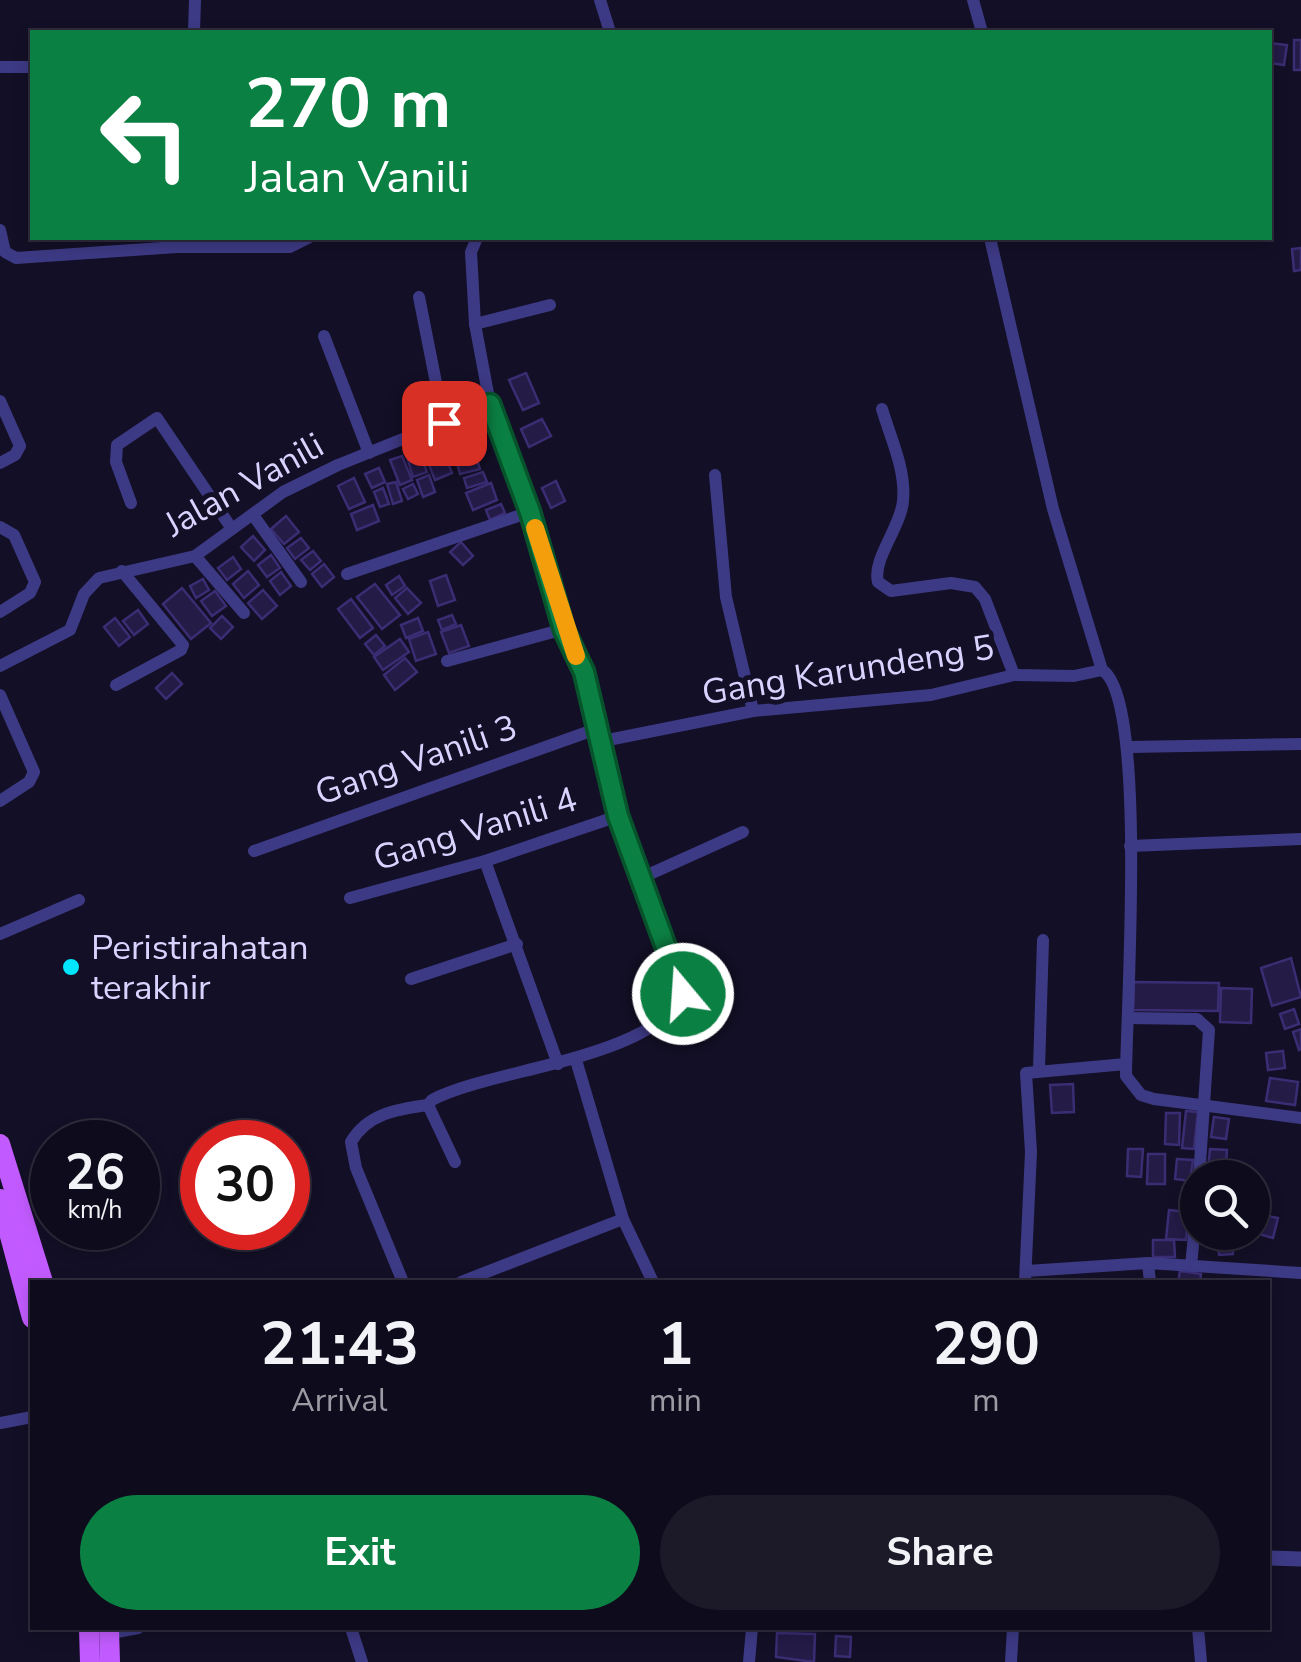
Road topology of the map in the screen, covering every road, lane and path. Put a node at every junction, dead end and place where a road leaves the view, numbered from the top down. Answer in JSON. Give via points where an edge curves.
{"nodes":[{"id":1,"x":195,"y":0,"type":"edge"},
{"id":2,"x":600,"y":0,"type":"edge"},
{"id":3,"x":974,"y":0,"type":"edge"},
{"id":4,"x":194,"y":30,"type":"edge"},
{"id":5,"x":609,"y":30,"type":"edge"},
{"id":6,"x":982,"y":30,"type":"edge"},
{"id":7,"x":30,"y":66,"type":"edge"},
{"id":8,"x":0,"y":67,"type":"edge"},
{"id":9,"x":0,"y":230,"type":"edge"},
{"id":10,"x":304,"y":240,"type":"edge"},
{"id":11,"x":476,"y":240,"type":"edge"},
{"id":12,"x":990,"y":240,"type":"edge"},
{"id":13,"x":177,"y":242,"type":"edge"},
{"id":14,"x":100,"y":244,"type":"edge"},
{"id":15,"x":419,"y":297,"type":"dead end"},
{"id":16,"x":550,"y":304,"type":"dead end"},
{"id":17,"x":476,"y":324,"type":"junction"},
{"id":18,"x":324,"y":336,"type":"dead end"},
{"id":19,"x":0,"y":401,"type":"edge"},
{"id":20,"x":490,"y":404,"type":"junction"},
{"id":21,"x":882,"y":410,"type":"dead end"},
{"id":22,"x":444,"y":423,"type":"junction"},
{"id":23,"x":369,"y":452,"type":"junction"},
{"id":24,"x":0,"y":462,"type":"edge"},
{"id":25,"x":715,"y":476,"type":"dead end"},
{"id":26,"x":131,"y":503,"type":"dead end"},
{"id":27,"x":530,"y":512,"type":"junction"},
{"id":28,"x":253,"y":515,"type":"junction"},
{"id":29,"x":0,"y":527,"type":"edge"},
{"id":30,"x":232,"y":529,"type":"junction"},
{"id":31,"x":195,"y":556,"type":"junction"},
{"id":32,"x":122,"y":571,"type":"junction"},
{"id":33,"x":348,"y":574,"type":"dead end"},
{"id":34,"x":300,"y":582,"type":"dead end"},
{"id":35,"x":0,"y":612,"type":"edge"},
{"id":36,"x":244,"y":613,"type":"dead end"},
{"id":37,"x":564,"y":630,"type":"junction"},
{"id":38,"x":447,"y":661,"type":"dead end"},
{"id":39,"x":0,"y":666,"type":"edge"},
{"id":40,"x":1102,"y":670,"type":"junction"},
{"id":41,"x":1014,"y":675,"type":"junction"},
{"id":42,"x":116,"y":685,"type":"dead end"},
{"id":43,"x":0,"y":695,"type":"edge"},
{"id":44,"x":753,"y":711,"type":"junction"},
{"id":45,"x":601,"y":734,"type":"junction"},
{"id":46,"x":1301,"y":744,"type":"edge"},
{"id":47,"x":1130,"y":748,"type":"junction"},
{"id":48,"x":0,"y":801,"type":"edge"},
{"id":49,"x":618,"y":816,"type":"junction"},
{"id":50,"x":743,"y":832,"type":"dead end"},
{"id":51,"x":1301,"y":840,"type":"edge"},
{"id":52,"x":1130,"y":846,"type":"junction"},
{"id":53,"x":254,"y":851,"type":"dead end"},
{"id":54,"x":485,"y":861,"type":"junction"},
{"id":55,"x":641,"y":878,"type":"junction"},
{"id":56,"x":350,"y":898,"type":"dead end"},
{"id":57,"x":79,"y":900,"type":"dead end"},
{"id":58,"x":0,"y":934,"type":"edge"},
{"id":59,"x":1044,"y":940,"type":"dead end"},
{"id":60,"x":517,"y":944,"type":"junction"},
{"id":61,"x":410,"y":979,"type":"dead end"},
{"id":62,"x":1128,"y":1018,"type":"junction"},
{"id":63,"x":576,"y":1060,"type":"junction"},
{"id":64,"x":558,"y":1064,"type":"junction"},
{"id":65,"x":1126,"y":1064,"type":"junction"},
{"id":66,"x":1039,"y":1069,"type":"junction"},
{"id":67,"x":1205,"y":1104,"type":"junction"},
{"id":68,"x":428,"y":1105,"type":"junction"},
{"id":69,"x":1301,"y":1118,"type":"edge"},
{"id":70,"x":0,"y":1144,"type":"edge"},
{"id":71,"x":1200,"y":1160,"type":"edge"},
{"id":72,"x":455,"y":1162,"type":"dead end"},
{"id":73,"x":0,"y":1199,"type":"edge"},
{"id":74,"x":623,"y":1220,"type":"junction"},
{"id":75,"x":1193,"y":1250,"type":"edge"},
{"id":76,"x":1148,"y":1264,"type":"junction"},
{"id":77,"x":1191,"y":1266,"type":"junction"},
{"id":78,"x":1301,"y":1273,"type":"edge"},
{"id":79,"x":1026,"y":1277,"type":"edge"},
{"id":80,"x":42,"y":1280,"type":"edge"},
{"id":81,"x":402,"y":1280,"type":"edge"},
{"id":82,"x":466,"y":1280,"type":"edge"},
{"id":83,"x":652,"y":1280,"type":"edge"},
{"id":84,"x":1150,"y":1280,"type":"edge"},
{"id":85,"x":30,"y":1311,"type":"edge"},
{"id":86,"x":30,"y":1417,"type":"edge"},
{"id":87,"x":0,"y":1423,"type":"edge"},
{"id":88,"x":1270,"y":1558,"type":"edge"},
{"id":89,"x":1301,"y":1559,"type":"edge"},
{"id":90,"x":352,"y":1630,"type":"edge"},
{"id":91,"x":752,"y":1630,"type":"edge"},
{"id":92,"x":1013,"y":1630,"type":"edge"},
{"id":93,"x":1198,"y":1630,"type":"edge"},
{"id":94,"x":99,"y":1632,"type":"edge"},
{"id":95,"x":90,"y":1662,"type":"edge"},
{"id":96,"x":110,"y":1662,"type":"edge"},
{"id":97,"x":362,"y":1662,"type":"edge"},
{"id":98,"x":749,"y":1662,"type":"edge"},
{"id":99,"x":1011,"y":1662,"type":"edge"},
{"id":100,"x":1201,"y":1662,"type":"edge"}],
"edges":[{"from":1,"to":4,"type":"street"},
{"from":2,"to":5,"type":"street"},
{"from":3,"to":6,"type":"street"},
{"from":7,"to":8,"type":"street"},
{"from":9,"to":14,"type":"street","via":[[4,252],[16,258]]},
{"from":10,"to":13,"type":"street","via":[[290,247]]},
{"from":11,"to":17,"type":"street","via":[[471,252]]},
{"from":12,"to":40,"type":"street","via":[[1053,509]]},
{"from":13,"to":14,"type":"street"},
{"from":15,"to":22,"type":"street"},
{"from":16,"to":17,"type":"street"},
{"from":17,"to":20,"type":"street"},
{"from":18,"to":23,"type":"street"},
{"from":19,"to":24,"type":"street","via":[[20,446]]},
{"from":20,"to":22,"type":"street","name":"Jalan Vanili"},
{"from":20,"to":27,"type":"street"},
{"from":21,"to":41,"type":"street","via":[[904,478],[903,504],[878,582],[891,591],[952,583],[975,587]]},
{"from":22,"to":23,"type":"street","name":"Jalan Vanili"},
{"from":23,"to":28,"type":"street","name":"Jalan Vanili","via":[[283,492]]},
{"from":25,"to":44,"type":"street","via":[[726,597]]},
{"from":26,"to":30,"type":"street","via":[[117,445],[157,418]]},
{"from":27,"to":33,"type":"street"},
{"from":27,"to":37,"type":"street"},
{"from":28,"to":30,"type":"street","name":"Jalan Vanili"},
{"from":28,"to":34,"type":"street"},
{"from":29,"to":35,"type":"street","via":[[14,535],[35,582],[30,594]]},
{"from":30,"to":31,"type":"street","name":"Jalan Vanili"},
{"from":31,"to":32,"type":"street","name":"Jalan Vanili"},
{"from":31,"to":36,"type":"street"},
{"from":32,"to":39,"type":"street","name":"Jalan Vanili","via":[[90,584],[70,630]]},
{"from":32,"to":42,"type":"street","via":[[183,645]]},
{"from":37,"to":38,"type":"street"},
{"from":37,"to":45,"type":"street"},
{"from":40,"to":41,"type":"street","name":"Gang Karundeng 5"},
{"from":40,"to":47,"type":"street","via":[[1114,681]]},
{"from":41,"to":44,"type":"street","name":"Gang Karundeng 5","via":[[931,695]]},
{"from":43,"to":48,"type":"street","via":[[34,772]]},
{"from":44,"to":45,"type":"street","name":"Gang Karundeng 5"},
{"from":45,"to":49,"type":"street"},
{"from":45,"to":53,"type":"street","name":"Gang Vanili 3"},
{"from":46,"to":47,"type":"street"},
{"from":47,"to":52,"type":"street"},
{"from":49,"to":54,"type":"street","name":"Gang Vanili 4"},
{"from":49,"to":55,"type":"street"},
{"from":50,"to":55,"type":"street"},
{"from":51,"to":52,"type":"street"},
{"from":52,"to":62,"type":"street"},
{"from":54,"to":56,"type":"street","name":"Gang Vanili 4"},
{"from":54,"to":60,"type":"street"},
{"from":55,"to":63,"type":"street","via":[[683,994],[675,1011],[659,1021]]},
{"from":57,"to":58,"type":"street"},
{"from":59,"to":66,"type":"street"},
{"from":60,"to":61,"type":"street"},
{"from":60,"to":64,"type":"street"},
{"from":62,"to":65,"type":"street"},
{"from":62,"to":67,"type":"street","via":[[1202,1021],[1210,1036]]},
{"from":63,"to":64,"type":"street"},
{"from":63,"to":74,"type":"street"},
{"from":64,"to":68,"type":"street"},
{"from":65,"to":66,"type":"street"},
{"from":65,"to":67,"type":"street","via":[[1130,1086],[1141,1095]]},
{"from":66,"to":79,"type":"street","via":[[1025,1075],[1031,1152]]},
{"from":67,"to":69,"type":"street"},
{"from":67,"to":71,"type":"street"},
{"from":68,"to":72,"type":"street"},
{"from":68,"to":81,"type":"street","via":[[399,1108],[361,1125],[351,1142]]},
{"from":70,"to":80,"type":"main road"},
{"from":73,"to":85,"type":"main road"},
{"from":74,"to":82,"type":"street"},
{"from":74,"to":83,"type":"street"},
{"from":75,"to":77,"type":"street"},
{"from":76,"to":77,"type":"street"},
{"from":76,"to":79,"type":"street"},
{"from":76,"to":84,"type":"street"},
{"from":77,"to":78,"type":"street"},
{"from":86,"to":87,"type":"street"},
{"from":88,"to":89,"type":"street"},
{"from":90,"to":97,"type":"street"},
{"from":91,"to":98,"type":"street"},
{"from":92,"to":99,"type":"street"},
{"from":93,"to":100,"type":"street"},
{"from":94,"to":95,"type":"main road"},
{"from":94,"to":96,"type":"main road"}]}
